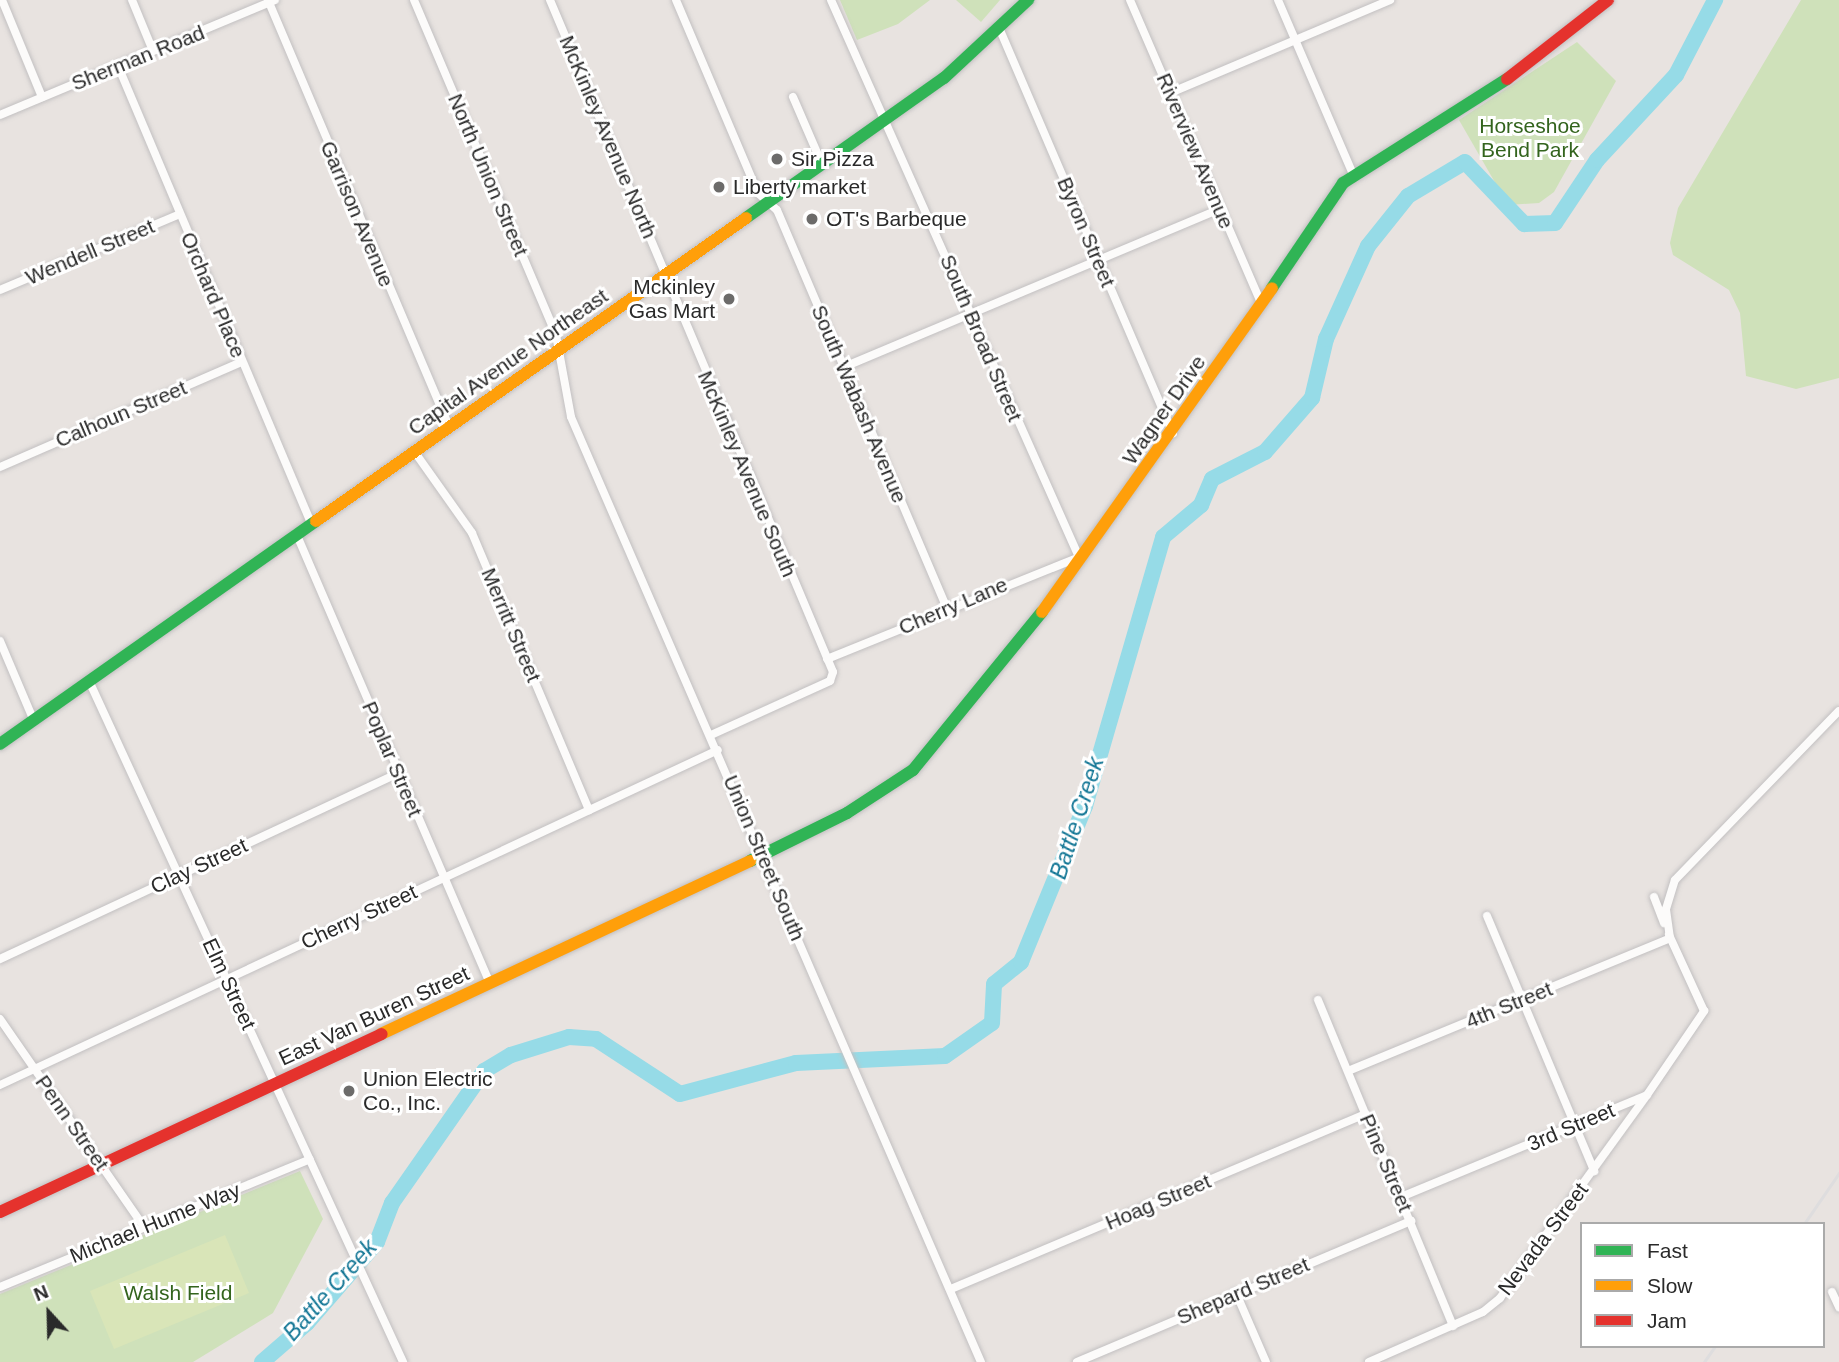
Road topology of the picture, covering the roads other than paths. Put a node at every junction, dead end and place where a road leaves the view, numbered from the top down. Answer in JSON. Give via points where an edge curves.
{"nodes":[{"id":1,"x":2,"y":0,"type":"edge"},
{"id":2,"x":132,"y":0,"type":"edge"},
{"id":3,"x":415,"y":0,"type":"edge"},
{"id":4,"x":550,"y":0,"type":"edge"},
{"id":5,"x":676,"y":0,"type":"edge"},
{"id":6,"x":831,"y":0,"type":"edge"},
{"id":7,"x":1028,"y":0,"type":"edge"},
{"id":8,"x":1130,"y":0,"type":"edge"},
{"id":9,"x":1278,"y":0,"type":"edge"},
{"id":10,"x":1390,"y":0,"type":"edge"},
{"id":11,"x":1608,"y":0,"type":"edge"},
{"id":12,"x":271,"y":1,"type":"edge"},
{"id":13,"x":1000,"y":30,"type":"junction"},
{"id":14,"x":1295,"y":39,"type":"junction"},
{"id":15,"x":153,"y":51,"type":"junction"},
{"id":16,"x":118,"y":66,"type":"junction"},
{"id":17,"x":1170,"y":93,"type":"junction"},
{"id":18,"x":42,"y":97,"type":"junction"},
{"id":19,"x":793,"y":97,"type":"dead end"},
{"id":20,"x":0,"y":115,"type":"edge"},
{"id":21,"x":885,"y":119,"type":"junction"},
{"id":22,"x":822,"y":164,"type":"junction"},
{"id":23,"x":1353,"y":174,"type":"junction"},
{"id":24,"x":768,"y":202,"type":"junction"},
{"id":25,"x":1220,"y":209,"type":"junction"},
{"id":26,"x":180,"y":214,"type":"junction"},
{"id":27,"x":1097,"y":260,"type":"junction"},
{"id":28,"x":664,"y":274,"type":"junction"},
{"id":29,"x":0,"y":290,"type":"edge"},
{"id":30,"x":1260,"y":302,"type":"junction"},
{"id":31,"x":970,"y":314,"type":"junction"},
{"id":32,"x":557,"y":351,"type":"junction"},
{"id":33,"x":241,"y":362,"type":"junction"},
{"id":34,"x":844,"y":367,"type":"junction"},
{"id":35,"x":449,"y":426,"type":"junction"},
{"id":36,"x":1173,"y":434,"type":"junction"},
{"id":37,"x":414,"y":451,"type":"junction"},
{"id":38,"x":0,"y":467,"type":"edge"},
{"id":39,"x":311,"y":523,"type":"junction"},
{"id":40,"x":296,"y":533,"type":"junction"},
{"id":41,"x":1079,"y":558,"type":"junction"},
{"id":42,"x":947,"y":608,"type":"junction"},
{"id":43,"x":0,"y":641,"type":"edge"},
{"id":44,"x":827,"y":659,"type":"junction"},
{"id":45,"x":90,"y":683,"type":"junction"},
{"id":46,"x":1839,"y":711,"type":"edge"},
{"id":47,"x":34,"y":721,"type":"junction"},
{"id":48,"x":711,"y":735,"type":"junction"},
{"id":49,"x":0,"y":744,"type":"edge"},
{"id":50,"x":718,"y":750,"type":"junction"},
{"id":51,"x":398,"y":774,"type":"junction"},
{"id":52,"x":589,"y":810,"type":"junction"},
{"id":53,"x":764,"y":854,"type":"junction"},
{"id":54,"x":177,"y":876,"type":"junction"},
{"id":55,"x":444,"y":878,"type":"junction"},
{"id":56,"x":1654,"y":897,"type":"dead end"},
{"id":57,"x":1487,"y":916,"type":"dead end"},
{"id":58,"x":1670,"y":938,"type":"junction"},
{"id":59,"x":0,"y":959,"type":"edge"},
{"id":60,"x":226,"y":978,"type":"junction"},
{"id":61,"x":490,"y":983,"type":"junction"},
{"id":62,"x":1318,"y":1000,"type":"dead end"},
{"id":63,"x":1522,"y":1000,"type":"junction"},
{"id":64,"x":0,"y":1019,"type":"edge"},
{"id":65,"x":34,"y":1069,"type":"junction"},
{"id":66,"x":1348,"y":1071,"type":"junction"},
{"id":67,"x":275,"y":1084,"type":"junction"},
{"id":68,"x":0,"y":1085,"type":"edge"},
{"id":69,"x":1647,"y":1095,"type":"junction"},
{"id":70,"x":1366,"y":1114,"type":"junction"},
{"id":71,"x":1575,"y":1126,"type":"junction"},
{"id":72,"x":310,"y":1160,"type":"junction"},
{"id":73,"x":100,"y":1164,"type":"junction"},
{"id":74,"x":1594,"y":1171,"type":"junction"},
{"id":75,"x":1401,"y":1197,"type":"junction"},
{"id":76,"x":0,"y":1212,"type":"edge"},
{"id":77,"x":1410,"y":1221,"type":"junction"},
{"id":78,"x":144,"y":1227,"type":"junction"},
{"id":79,"x":0,"y":1287,"type":"edge"},
{"id":80,"x":951,"y":1289,"type":"junction"},
{"id":81,"x":1832,"y":1292,"type":"dead end"},
{"id":82,"x":1236,"y":1293,"type":"junction"},
{"id":83,"x":1839,"y":1307,"type":"edge"},
{"id":84,"x":1453,"y":1326,"type":"junction"},
{"id":85,"x":403,"y":1362,"type":"edge"},
{"id":86,"x":981,"y":1362,"type":"edge"},
{"id":87,"x":1077,"y":1362,"type":"edge"},
{"id":88,"x":1266,"y":1362,"type":"edge"},
{"id":89,"x":1369,"y":1362,"type":"edge"}],
"edges":[{"from":1,"to":18,"type":"street"},
{"from":2,"to":15,"type":"street"},
{"from":3,"to":32,"type":"street","name":"North Union Street"},
{"from":4,"to":28,"type":"street","name":"McKinley Avenue North"},
{"from":5,"to":24,"type":"street","name":"South Wabash Avenue","via":[[758,193]]},
{"from":6,"to":21,"type":"street","name":"South Broad Street"},
{"from":7,"to":13,"type":"street","name":"Capital Avenue Northeast"},
{"from":8,"to":17,"type":"street","name":"Riverview Avenue"},
{"from":9,"to":14,"type":"street"},
{"from":10,"to":14,"type":"street"},
{"from":11,"to":23,"type":"street","name":"Wagner Drive","via":[[1543,56]]},
{"from":12,"to":15,"type":"street","name":"Sherman Road"},
{"from":12,"to":35,"type":"street","name":"Garrison Avenue"},
{"from":13,"to":21,"type":"street","name":"Capital Avenue Northeast"},
{"from":13,"to":27,"type":"street","name":"Byron Street"},
{"from":14,"to":17,"type":"street"},
{"from":14,"to":23,"type":"street"},
{"from":15,"to":16,"type":"street","name":"Sherman Road"},
{"from":16,"to":18,"type":"street","name":"Sherman Road"},
{"from":16,"to":26,"type":"street","name":"Orchard Place"},
{"from":17,"to":25,"type":"street","name":"Riverview Avenue"},
{"from":18,"to":20,"type":"street","name":"Sherman Road"},
{"from":19,"to":22,"type":"street"},
{"from":21,"to":22,"type":"street","name":"Capital Avenue Northeast"},
{"from":21,"to":31,"type":"street","name":"South Broad Street"},
{"from":22,"to":24,"type":"street","name":"Capital Avenue Northeast"},
{"from":23,"to":30,"type":"street","name":"Wagner Drive"},
{"from":24,"to":28,"type":"street","name":"Capital Avenue Northeast"},
{"from":24,"to":34,"type":"street","name":"South Wabash Avenue"},
{"from":25,"to":27,"type":"street"},
{"from":25,"to":30,"type":"street","name":"Riverview Avenue"},
{"from":26,"to":29,"type":"street","name":"Wendell Street"},
{"from":26,"to":33,"type":"street","name":"Orchard Place"},
{"from":27,"to":31,"type":"street"},
{"from":27,"to":36,"type":"street","name":"Byron Street"},
{"from":28,"to":32,"type":"street","name":"Capital Avenue Northeast"},
{"from":28,"to":44,"type":"street","name":"McKinley Avenue South"},
{"from":30,"to":36,"type":"street","name":"Wagner Drive"},
{"from":31,"to":34,"type":"street"},
{"from":31,"to":41,"type":"street","name":"South Broad Street"},
{"from":32,"to":35,"type":"street","name":"Capital Avenue Northeast"},
{"from":32,"to":48,"type":"street","name":"Union Street South","via":[[571,417]]},
{"from":33,"to":38,"type":"street","name":"Calhoun Street"},
{"from":33,"to":39,"type":"street","name":"Orchard Place"},
{"from":34,"to":42,"type":"street","name":"South Wabash Avenue"},
{"from":35,"to":37,"type":"street","name":"Capital Avenue Northeast"},
{"from":36,"to":41,"type":"street","name":"Wagner Drive"},
{"from":37,"to":39,"type":"street","name":"Capital Avenue Northeast"},
{"from":37,"to":52,"type":"street","name":"Merritt Street","via":[[472,533]]},
{"from":39,"to":40,"type":"street","name":"Capital Avenue Northeast"},
{"from":40,"to":45,"type":"street","name":"Capital Avenue Northeast"},
{"from":40,"to":51,"type":"street","name":"Poplar Street"},
{"from":41,"to":42,"type":"street","name":"Cherry Lane"},
{"from":41,"to":53,"type":"street","name":"Wagner Drive","via":[[1017,646],[913,770],[847,813]]},
{"from":42,"to":44,"type":"street","name":"Cherry Lane"},
{"from":43,"to":47,"type":"street"},
{"from":44,"to":48,"type":"street","name":"McKinley Avenue South","via":[[833,671],[830,681]]},
{"from":45,"to":47,"type":"street","name":"Capital Avenue Northeast"},
{"from":45,"to":54,"type":"street","name":"Elm Street"},
{"from":46,"to":58,"type":"street","via":[[1675,880],[1666,909]]},
{"from":47,"to":49,"type":"street","name":"Capital Avenue Northeast"},
{"from":48,"to":50,"type":"street","name":"Union Street South"},
{"from":50,"to":52,"type":"street","name":"Cherry Street"},
{"from":50,"to":53,"type":"street","name":"Union Street South"},
{"from":51,"to":54,"type":"street","name":"Clay Street"},
{"from":51,"to":55,"type":"street","name":"Poplar Street"},
{"from":52,"to":55,"type":"street","name":"Cherry Street"},
{"from":53,"to":61,"type":"street","name":"East Van Buren Street"},
{"from":53,"to":80,"type":"street","name":"Union Street South"},
{"from":54,"to":59,"type":"street","name":"Clay Street"},
{"from":54,"to":60,"type":"street","name":"Elm Street"},
{"from":55,"to":60,"type":"street","name":"Cherry Street"},
{"from":55,"to":61,"type":"street","name":"Poplar Street"},
{"from":56,"to":58,"type":"street"},
{"from":57,"to":63,"type":"street"},
{"from":58,"to":63,"type":"street","name":"4th Street"},
{"from":58,"to":69,"type":"street","via":[[1704,1011]]},
{"from":60,"to":65,"type":"street","name":"Cherry Street"},
{"from":60,"to":67,"type":"street","name":"Elm Street"},
{"from":61,"to":67,"type":"street","name":"East Van Buren Street"},
{"from":62,"to":66,"type":"street","name":"Pine Street"},
{"from":63,"to":66,"type":"street","name":"4th Street"},
{"from":63,"to":71,"type":"street"},
{"from":64,"to":65,"type":"street","name":"Penn Street"},
{"from":65,"to":68,"type":"street","name":"Cherry Street"},
{"from":65,"to":73,"type":"street","name":"Penn Street"},
{"from":66,"to":70,"type":"street","name":"Pine Street"},
{"from":67,"to":72,"type":"street","name":"Elm Street"},
{"from":67,"to":73,"type":"street","name":"East Van Buren Street"},
{"from":69,"to":71,"type":"street","name":"3rd Street"},
{"from":69,"to":74,"type":"street","name":"Nevada Street"},
{"from":70,"to":75,"type":"street","name":"Pine Street"},
{"from":70,"to":80,"type":"street","name":"Hoag Street"},
{"from":71,"to":74,"type":"street"},
{"from":71,"to":75,"type":"street","name":"3rd Street"},
{"from":72,"to":78,"type":"street","name":"Michael Hume Way"},
{"from":72,"to":85,"type":"street","name":"Elm Street"},
{"from":73,"to":76,"type":"street","name":"East Van Buren Street"},
{"from":73,"to":78,"type":"street","name":"Penn Street"},
{"from":74,"to":84,"type":"street","name":"Nevada Street","via":[[1500,1298]]},
{"from":75,"to":77,"type":"street","name":"Pine Street"},
{"from":77,"to":82,"type":"street","name":"Shepard Street"},
{"from":77,"to":84,"type":"street","name":"Pine Street"},
{"from":78,"to":79,"type":"street","name":"Michael Hume Way"},
{"from":80,"to":86,"type":"street","name":"Union Street South"},
{"from":81,"to":83,"type":"street"},
{"from":82,"to":87,"type":"street","name":"Shepard Street"},
{"from":82,"to":88,"type":"street"},
{"from":84,"to":89,"type":"street","name":"Nevada Street"}]}
